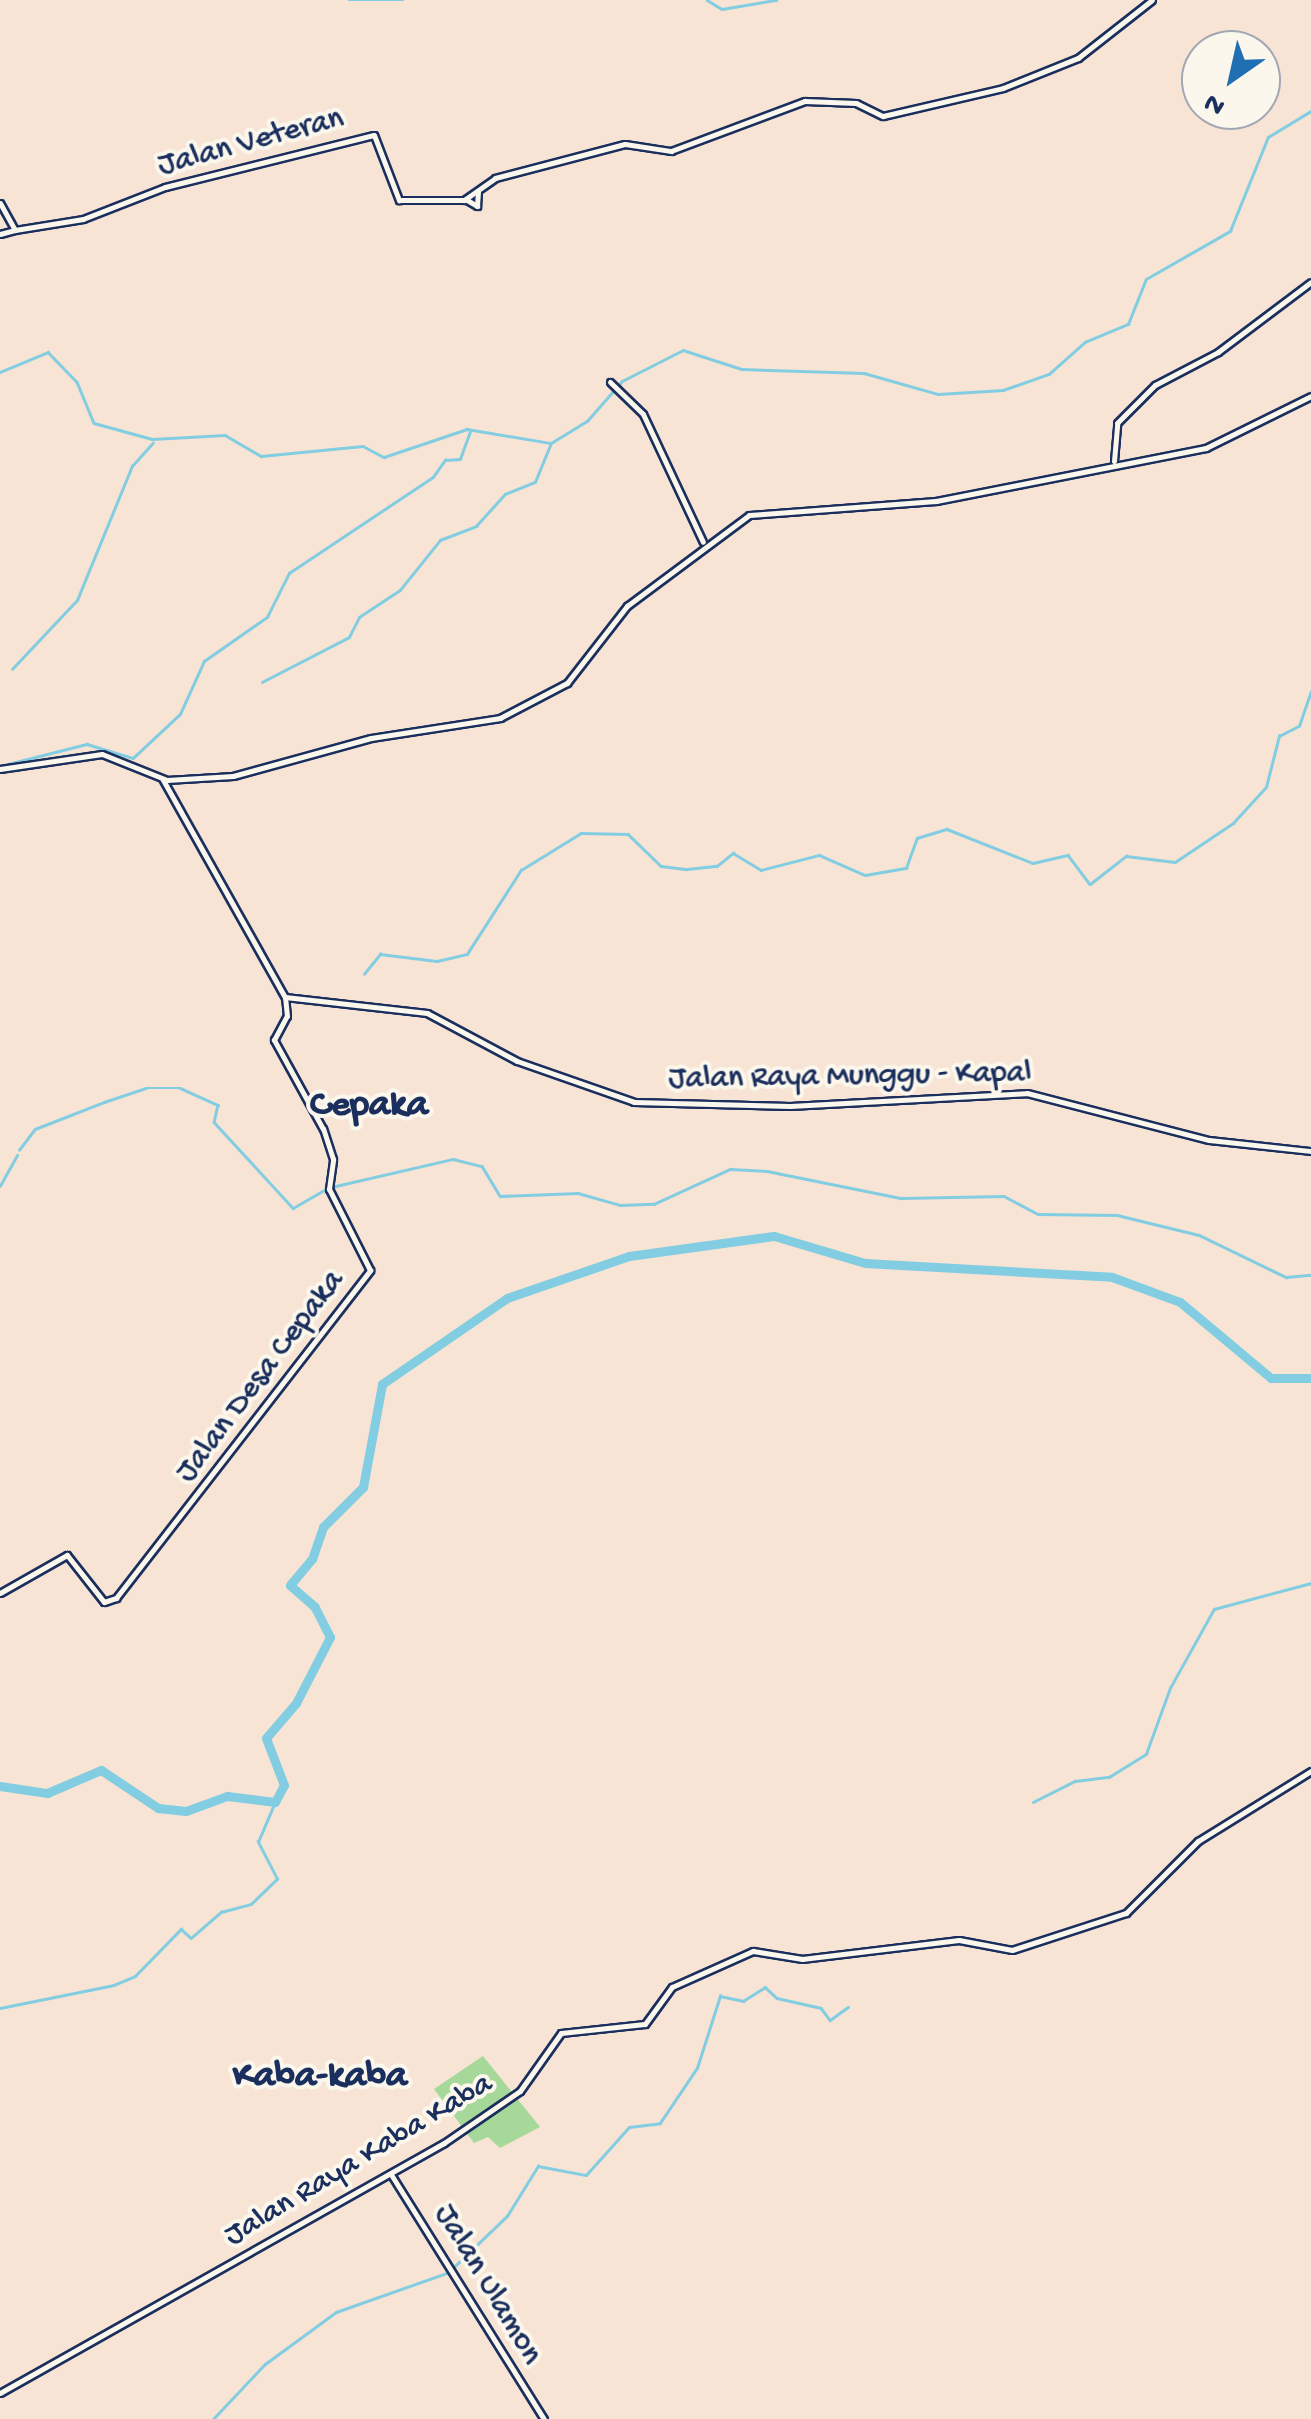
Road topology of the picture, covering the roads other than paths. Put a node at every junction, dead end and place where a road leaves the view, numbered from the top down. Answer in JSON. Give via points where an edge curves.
{"nodes":[{"id":1,"x":1152,"y":0,"type":"edge"},
{"id":2,"x":478,"y":192,"type":"junction"},
{"id":3,"x":464,"y":200,"type":"junction"},
{"id":4,"x":0,"y":203,"type":"edge"},
{"id":5,"x":15,"y":230,"type":"junction"},
{"id":6,"x":0,"y":234,"type":"edge"},
{"id":7,"x":1311,"y":282,"type":"edge"},
{"id":8,"x":610,"y":382,"type":"dead end"},
{"id":9,"x":1311,"y":396,"type":"edge"},
{"id":10,"x":1114,"y":461,"type":"junction"},
{"id":11,"x":703,"y":542,"type":"junction"},
{"id":12,"x":0,"y":769,"type":"edge"},
{"id":13,"x":162,"y":778,"type":"junction"},
{"id":14,"x":176,"y":781,"type":"junction"},
{"id":15,"x":170,"y":792,"type":"junction"},
{"id":16,"x":285,"y":997,"type":"junction"},
{"id":17,"x":1311,"y":1152,"type":"edge"},
{"id":18,"x":0,"y":1594,"type":"edge"},
{"id":19,"x":1311,"y":1771,"type":"edge"},
{"id":20,"x":391,"y":2175,"type":"junction"},
{"id":21,"x":0,"y":2394,"type":"edge"},
{"id":22,"x":544,"y":2419,"type":"edge"}],
"edges":[{"from":1,"to":2,"type":"street","name":"Jalan Veteran","via":[[1072,61],[952,102],[883,116],[856,104],[804,100],[671,151],[615,146],[495,178]]},
{"from":2,"to":3,"type":"street","name":"Jalan Veteran"},
{"from":2,"to":3,"type":"street","via":[[477,206]]},
{"from":3,"to":5,"type":"street","name":"Jalan Veteran","via":[[399,200],[374,135],[165,187],[92,217]]},
{"from":4,"to":5,"type":"street"},
{"from":5,"to":6,"type":"street"},
{"from":7,"to":10,"type":"street","via":[[1218,352],[1155,386],[1116,423]]},
{"from":8,"to":11,"type":"street","via":[[644,414]]},
{"from":9,"to":10,"type":"street","via":[[1212,447]]},
{"from":10,"to":11,"type":"street","via":[[936,501],[756,513]]},
{"from":11,"to":14,"type":"street","via":[[618,615],[574,677],[521,710],[234,776]]},
{"from":12,"to":13,"type":"street","via":[[102,754]]},
{"from":13,"to":14,"type":"street"},
{"from":13,"to":15,"type":"street"},
{"from":14,"to":15,"type":"street"},
{"from":15,"to":16,"type":"street"},
{"from":16,"to":17,"type":"street","name":"Jalan Raya Munggu - Kapal","via":[[427,1013],[517,1061],[634,1102],[790,1106],[1027,1093],[1209,1140]]},
{"from":16,"to":18,"type":"street","name":"Jalan Desa Cepaka","via":[[288,1016],[273,1037],[324,1129],[332,1158],[329,1185],[370,1270],[181,1522],[106,1604],[68,1555]]},
{"from":19,"to":20,"type":"street","name":"Jalan Raya Kaba Kaba","via":[[1193,1844],[1135,1910],[1031,1946],[998,1950],[958,1940],[802,1960],[758,1950],[699,1970],[670,1988],[645,2024],[558,2034],[517,2093]]},
{"from":20,"to":21,"type":"street","name":"Jalan Raya Kaba Kaba"},
{"from":20,"to":22,"type":"street","name":"Jalan Ulamon"}]}
